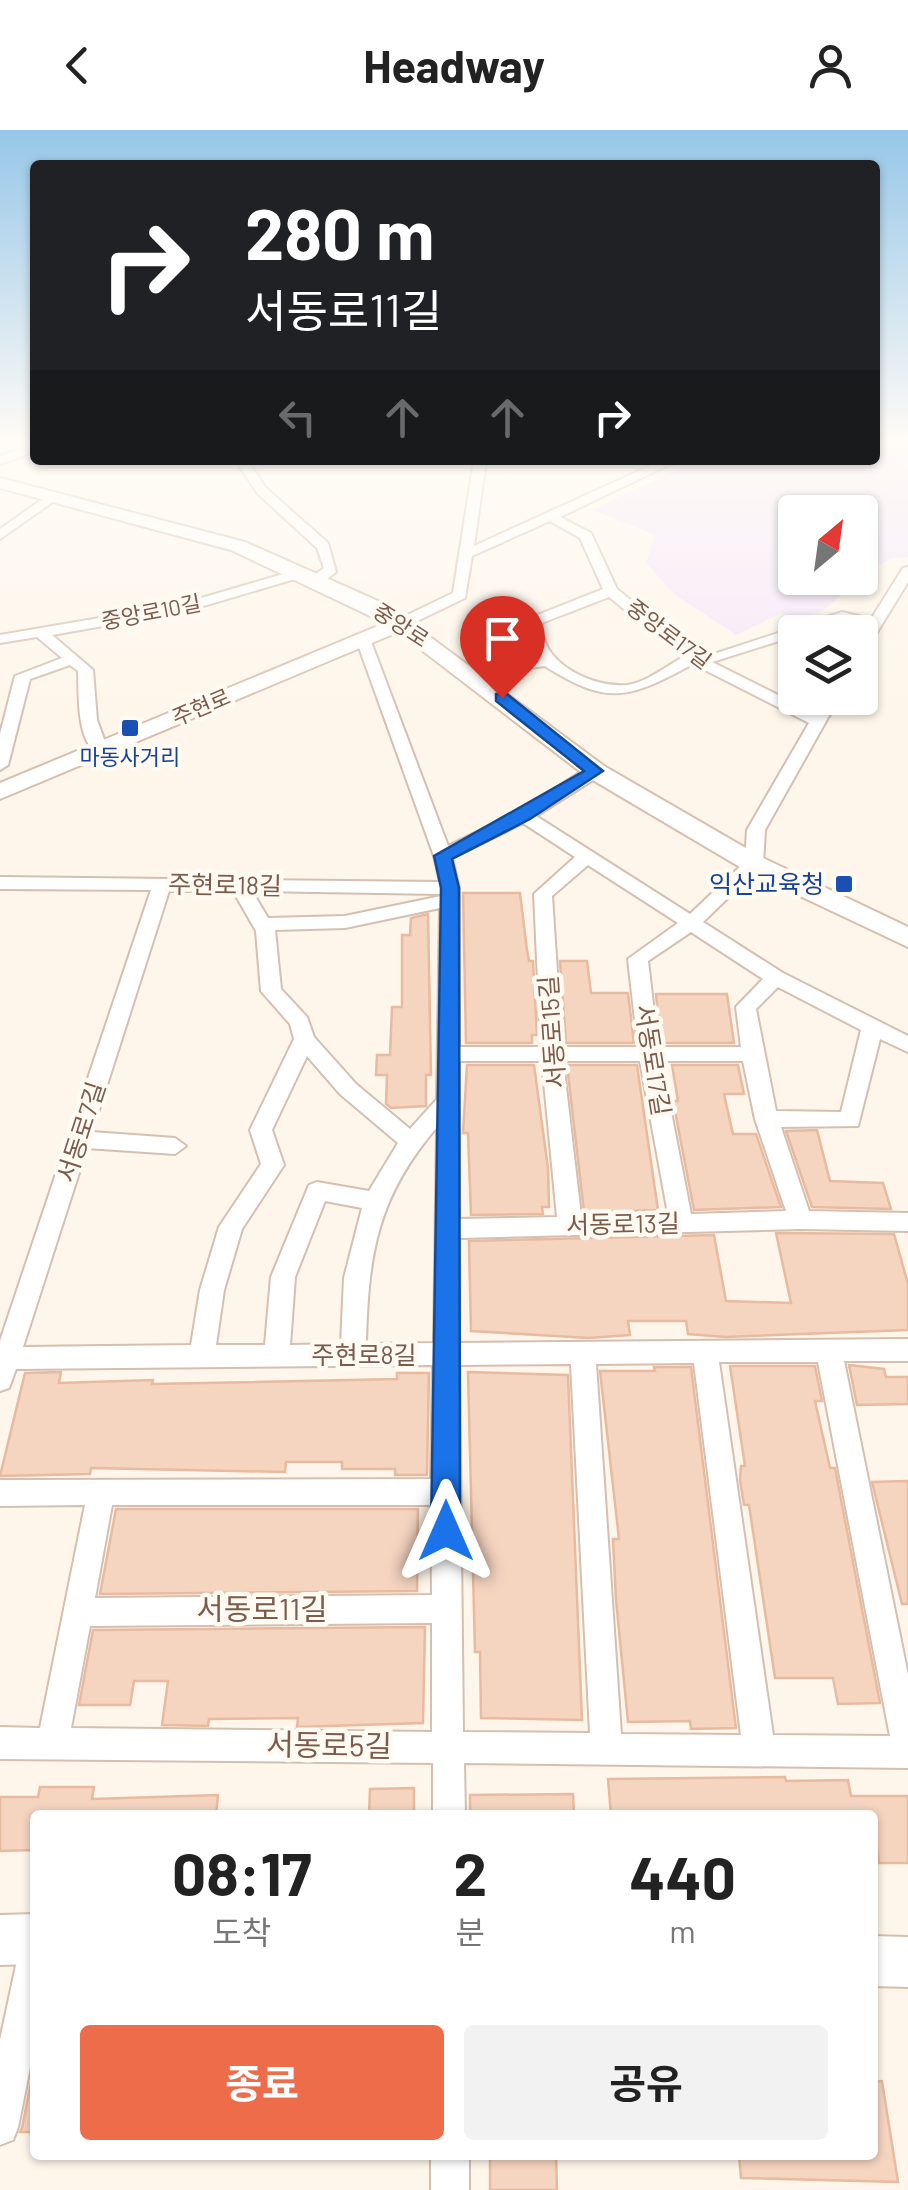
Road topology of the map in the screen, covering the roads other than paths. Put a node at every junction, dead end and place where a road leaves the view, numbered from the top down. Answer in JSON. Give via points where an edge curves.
{"nodes":[{"id":1,"x":195,"y":535,"type":"edge"},
{"id":2,"x":311,"y":535,"type":"edge"},
{"id":3,"x":472,"y":535,"type":"edge"},
{"id":4,"x":510,"y":535,"type":"edge"},
{"id":5,"x":584,"y":535,"type":"edge"},
{"id":6,"x":470,"y":552,"type":"junction"},
{"id":7,"x":908,"y":571,"type":"edge"},
{"id":8,"x":308,"y":577,"type":"junction"},
{"id":9,"x":611,"y":590,"type":"junction"},
{"id":10,"x":878,"y":619,"type":"edge"},
{"id":11,"x":402,"y":623,"type":"junction"},
{"id":12,"x":40,"y":632,"type":"junction"},
{"id":13,"x":778,"y":638,"type":"edge"},
{"id":14,"x":0,"y":639,"type":"edge"},
{"id":15,"x":364,"y":639,"type":"junction"},
{"id":16,"x":693,"y":658,"type":"junction"},
{"id":17,"x":72,"y":660,"type":"junction"},
{"id":18,"x":548,"y":661,"type":"junction"},
{"id":19,"x":470,"y":673,"type":"junction"},
{"id":20,"x":7,"y":709,"type":"edge"},
{"id":21,"x":821,"y":715,"type":"edge"},
{"id":22,"x":817,"y":721,"type":"junction"},
{"id":23,"x":100,"y":750,"type":"junction"},
{"id":24,"x":0,"y":765,"type":"edge"},
{"id":25,"x":595,"y":771,"type":"junction"},
{"id":26,"x":0,"y":792,"type":"edge"},
{"id":27,"x":524,"y":816,"type":"junction"},
{"id":28,"x":443,"y":856,"type":"junction"},
{"id":29,"x":586,"y":858,"type":"junction"},
{"id":30,"x":754,"y":864,"type":"junction"},
{"id":31,"x":0,"y":884,"type":"edge"},
{"id":32,"x":162,"y":884,"type":"junction"},
{"id":33,"x":239,"y":885,"type":"junction"},
{"id":34,"x":450,"y":894,"type":"junction"},
{"id":35,"x":690,"y":923,"type":"junction"},
{"id":36,"x":262,"y":924,"type":"junction"},
{"id":37,"x":908,"y":938,"type":"edge"},
{"id":38,"x":776,"y":978,"type":"junction"},
{"id":39,"x":872,"y":1029,"type":"junction"},
{"id":40,"x":304,"y":1039,"type":"junction"},
{"id":41,"x":908,"y":1045,"type":"edge"},
{"id":42,"x":552,"y":1053,"type":"junction"},
{"id":43,"x":446,"y":1054,"type":"junction"},
{"id":44,"x":750,"y":1054,"type":"junction"},
{"id":45,"x":650,"y":1056,"type":"junction"},
{"id":46,"x":446,"y":1104,"type":"junction"},
{"id":47,"x":766,"y":1119,"type":"junction"},
{"id":48,"x":78,"y":1139,"type":"junction"},
{"id":49,"x":408,"y":1140,"type":"junction"},
{"id":50,"x":175,"y":1146,"type":"dead end"},
{"id":51,"x":376,"y":1201,"type":"junction"},
{"id":52,"x":800,"y":1220,"type":"junction"},
{"id":53,"x":682,"y":1222,"type":"junction"},
{"id":54,"x":908,"y":1222,"type":"edge"},
{"id":55,"x":570,"y":1225,"type":"junction"},
{"id":56,"x":445,"y":1229,"type":"junction"},
{"id":57,"x":908,"y":1350,"type":"edge"},
{"id":58,"x":828,"y":1351,"type":"junction"},
{"id":59,"x":705,"y":1352,"type":"junction"},
{"id":60,"x":583,"y":1353,"type":"junction"},
{"id":61,"x":446,"y":1354,"type":"junction"},
{"id":62,"x":353,"y":1355,"type":"junction"},
{"id":63,"x":202,"y":1356,"type":"junction"},
{"id":64,"x":277,"y":1356,"type":"junction"},
{"id":65,"x":2,"y":1366,"type":"edge"},
{"id":66,"x":445,"y":1492,"type":"junction"},
{"id":67,"x":0,"y":1493,"type":"edge"},
{"id":68,"x":101,"y":1493,"type":"junction"},
{"id":69,"x":447,"y":1608,"type":"junction"},
{"id":70,"x":77,"y":1612,"type":"junction"},
{"id":71,"x":0,"y":1744,"type":"edge"},
{"id":72,"x":52,"y":1744,"type":"junction"},
{"id":73,"x":448,"y":1748,"type":"junction"},
{"id":74,"x":606,"y":1749,"type":"junction"},
{"id":75,"x":759,"y":1750,"type":"junction"},
{"id":76,"x":908,"y":1751,"type":"edge"},
{"id":77,"x":449,"y":1810,"type":"edge"},
{"id":78,"x":30,"y":1939,"type":"edge"},
{"id":79,"x":0,"y":1940,"type":"edge"},
{"id":80,"x":878,"y":1961,"type":"edge"},
{"id":81,"x":908,"y":1962,"type":"edge"},
{"id":82,"x":30,"y":1980,"type":"edge"},
{"id":83,"x":0,"y":2127,"type":"edge"},
{"id":84,"x":450,"y":2160,"type":"edge"},
{"id":85,"x":450,"y":2190,"type":"edge"}],
"edges":[{"from":1,"to":8,"type":"street","name":"중앙로"},
{"from":2,"to":8,"type":"street","via":[[331,569]]},
{"from":3,"to":6,"type":"street"},
{"from":4,"to":6,"type":"street"},
{"from":5,"to":9,"type":"street","name":"중앙로17길"},
{"from":6,"to":11,"type":"street","via":[[460,595]]},
{"from":7,"to":10,"type":"street"},
{"from":8,"to":11,"type":"street","name":"중앙로"},
{"from":8,"to":12,"type":"street","name":"중앙로10길","via":[[182,608]]},
{"from":9,"to":16,"type":"street","name":"중앙로17길"},
{"from":9,"to":18,"type":"street","via":[[535,621]]},
{"from":11,"to":15,"type":"street","name":"주현로"},
{"from":11,"to":19,"type":"street","name":"중앙로"},
{"from":12,"to":14,"type":"street","name":"중앙로10길"},
{"from":12,"to":17,"type":"street"},
{"from":13,"to":16,"type":"street","via":[[720,658]]},
{"from":15,"to":23,"type":"street","name":"주현로"},
{"from":15,"to":28,"type":"street"},
{"from":16,"to":18,"type":"street","via":[[625,690],[584,684]]},
{"from":16,"to":22,"type":"street","name":"중앙로17길"},
{"from":17,"to":20,"type":"street","via":[[23,676]]},
{"from":17,"to":23,"type":"street","via":[[85,670],[89,720]]},
{"from":18,"to":19,"type":"street"},
{"from":19,"to":25,"type":"street","name":"중앙로"},
{"from":20,"to":24,"type":"street"},
{"from":21,"to":22,"type":"street"},
{"from":22,"to":30,"type":"street","via":[[756,830]]},
{"from":23,"to":26,"type":"street","name":"주현로"},
{"from":25,"to":27,"type":"street"},
{"from":25,"to":30,"type":"street","name":"중앙로"},
{"from":27,"to":28,"type":"street"},
{"from":27,"to":29,"type":"street"},
{"from":28,"to":34,"type":"street"},
{"from":29,"to":35,"type":"street"},
{"from":29,"to":42,"type":"street","name":"서동로15길","via":[[543,894]]},
{"from":30,"to":35,"type":"street"},
{"from":30,"to":37,"type":"street","name":"중앙로"},
{"from":31,"to":32,"type":"street","name":"주현로18길"},
{"from":32,"to":33,"type":"street","name":"주현로18길"},
{"from":32,"to":48,"type":"street","name":"서동로7길"},
{"from":33,"to":34,"type":"street","name":"주현로18길"},
{"from":33,"to":36,"type":"street"},
{"from":34,"to":36,"type":"street","via":[[344,922]]},
{"from":34,"to":43,"type":"street"},
{"from":35,"to":38,"type":"street"},
{"from":35,"to":45,"type":"street","name":"서동로17길","via":[[638,959]]},
{"from":36,"to":40,"type":"street","via":[[271,991],[300,1022]]},
{"from":38,"to":39,"type":"street"},
{"from":38,"to":44,"type":"street","via":[[746,1007]]},
{"from":39,"to":41,"type":"street"},
{"from":39,"to":47,"type":"street","via":[[850,1120]]},
{"from":40,"to":49,"type":"street","via":[[348,1089]]},
{"from":40,"to":63,"type":"street","via":[[261,1130],[273,1165],[231,1227]]},
{"from":42,"to":43,"type":"street"},
{"from":42,"to":45,"type":"street"},
{"from":42,"to":55,"type":"street","name":"서동로15길"},
{"from":43,"to":46,"type":"street"},
{"from":44,"to":45,"type":"street"},
{"from":44,"to":47,"type":"street"},
{"from":45,"to":53,"type":"street","name":"서동로17길"},
{"from":46,"to":49,"type":"street"},
{"from":46,"to":56,"type":"street"},
{"from":47,"to":52,"type":"street"},
{"from":48,"to":50,"type":"street"},
{"from":48,"to":65,"type":"street","name":"서동로7길"},
{"from":49,"to":51,"type":"street"},
{"from":51,"to":62,"type":"street","via":[[355,1280]]},
{"from":51,"to":64,"type":"street","via":[[317,1191],[284,1276]]},
{"from":52,"to":53,"type":"street","name":"서동로13길"},
{"from":52,"to":54,"type":"street","name":"서동로13길"},
{"from":53,"to":55,"type":"street","name":"서동로13길"},
{"from":55,"to":56,"type":"street","name":"서동로13길"},
{"from":56,"to":61,"type":"street"},
{"from":57,"to":58,"type":"street","name":"주현로8길"},
{"from":58,"to":59,"type":"street","name":"주현로8길"},
{"from":58,"to":76,"type":"street","name":"서동로5길"},
{"from":59,"to":60,"type":"street","name":"주현로8길"},
{"from":59,"to":75,"type":"street"},
{"from":60,"to":61,"type":"street","name":"주현로8길"},
{"from":60,"to":74,"type":"street"},
{"from":61,"to":62,"type":"street","name":"주현로8길"},
{"from":61,"to":66,"type":"street"},
{"from":62,"to":64,"type":"street","name":"주현로8길"},
{"from":63,"to":64,"type":"street","name":"주현로8길"},
{"from":63,"to":65,"type":"street","name":"주현로8길"},
{"from":66,"to":68,"type":"street"},
{"from":66,"to":69,"type":"street"},
{"from":67,"to":68,"type":"street"},
{"from":68,"to":70,"type":"street"},
{"from":69,"to":70,"type":"street","name":"서동로11길"},
{"from":69,"to":73,"type":"street"},
{"from":70,"to":72,"type":"street"},
{"from":71,"to":72,"type":"street","name":"서동로5길"},
{"from":72,"to":73,"type":"street","name":"서동로5길"},
{"from":73,"to":74,"type":"street","name":"서동로5길"},
{"from":73,"to":77,"type":"street"},
{"from":74,"to":75,"type":"street","name":"서동로5길"},
{"from":75,"to":76,"type":"street","name":"서동로5길"},
{"from":78,"to":79,"type":"street"},
{"from":80,"to":81,"type":"street"},
{"from":82,"to":83,"type":"street"},
{"from":84,"to":85,"type":"street"}]}
